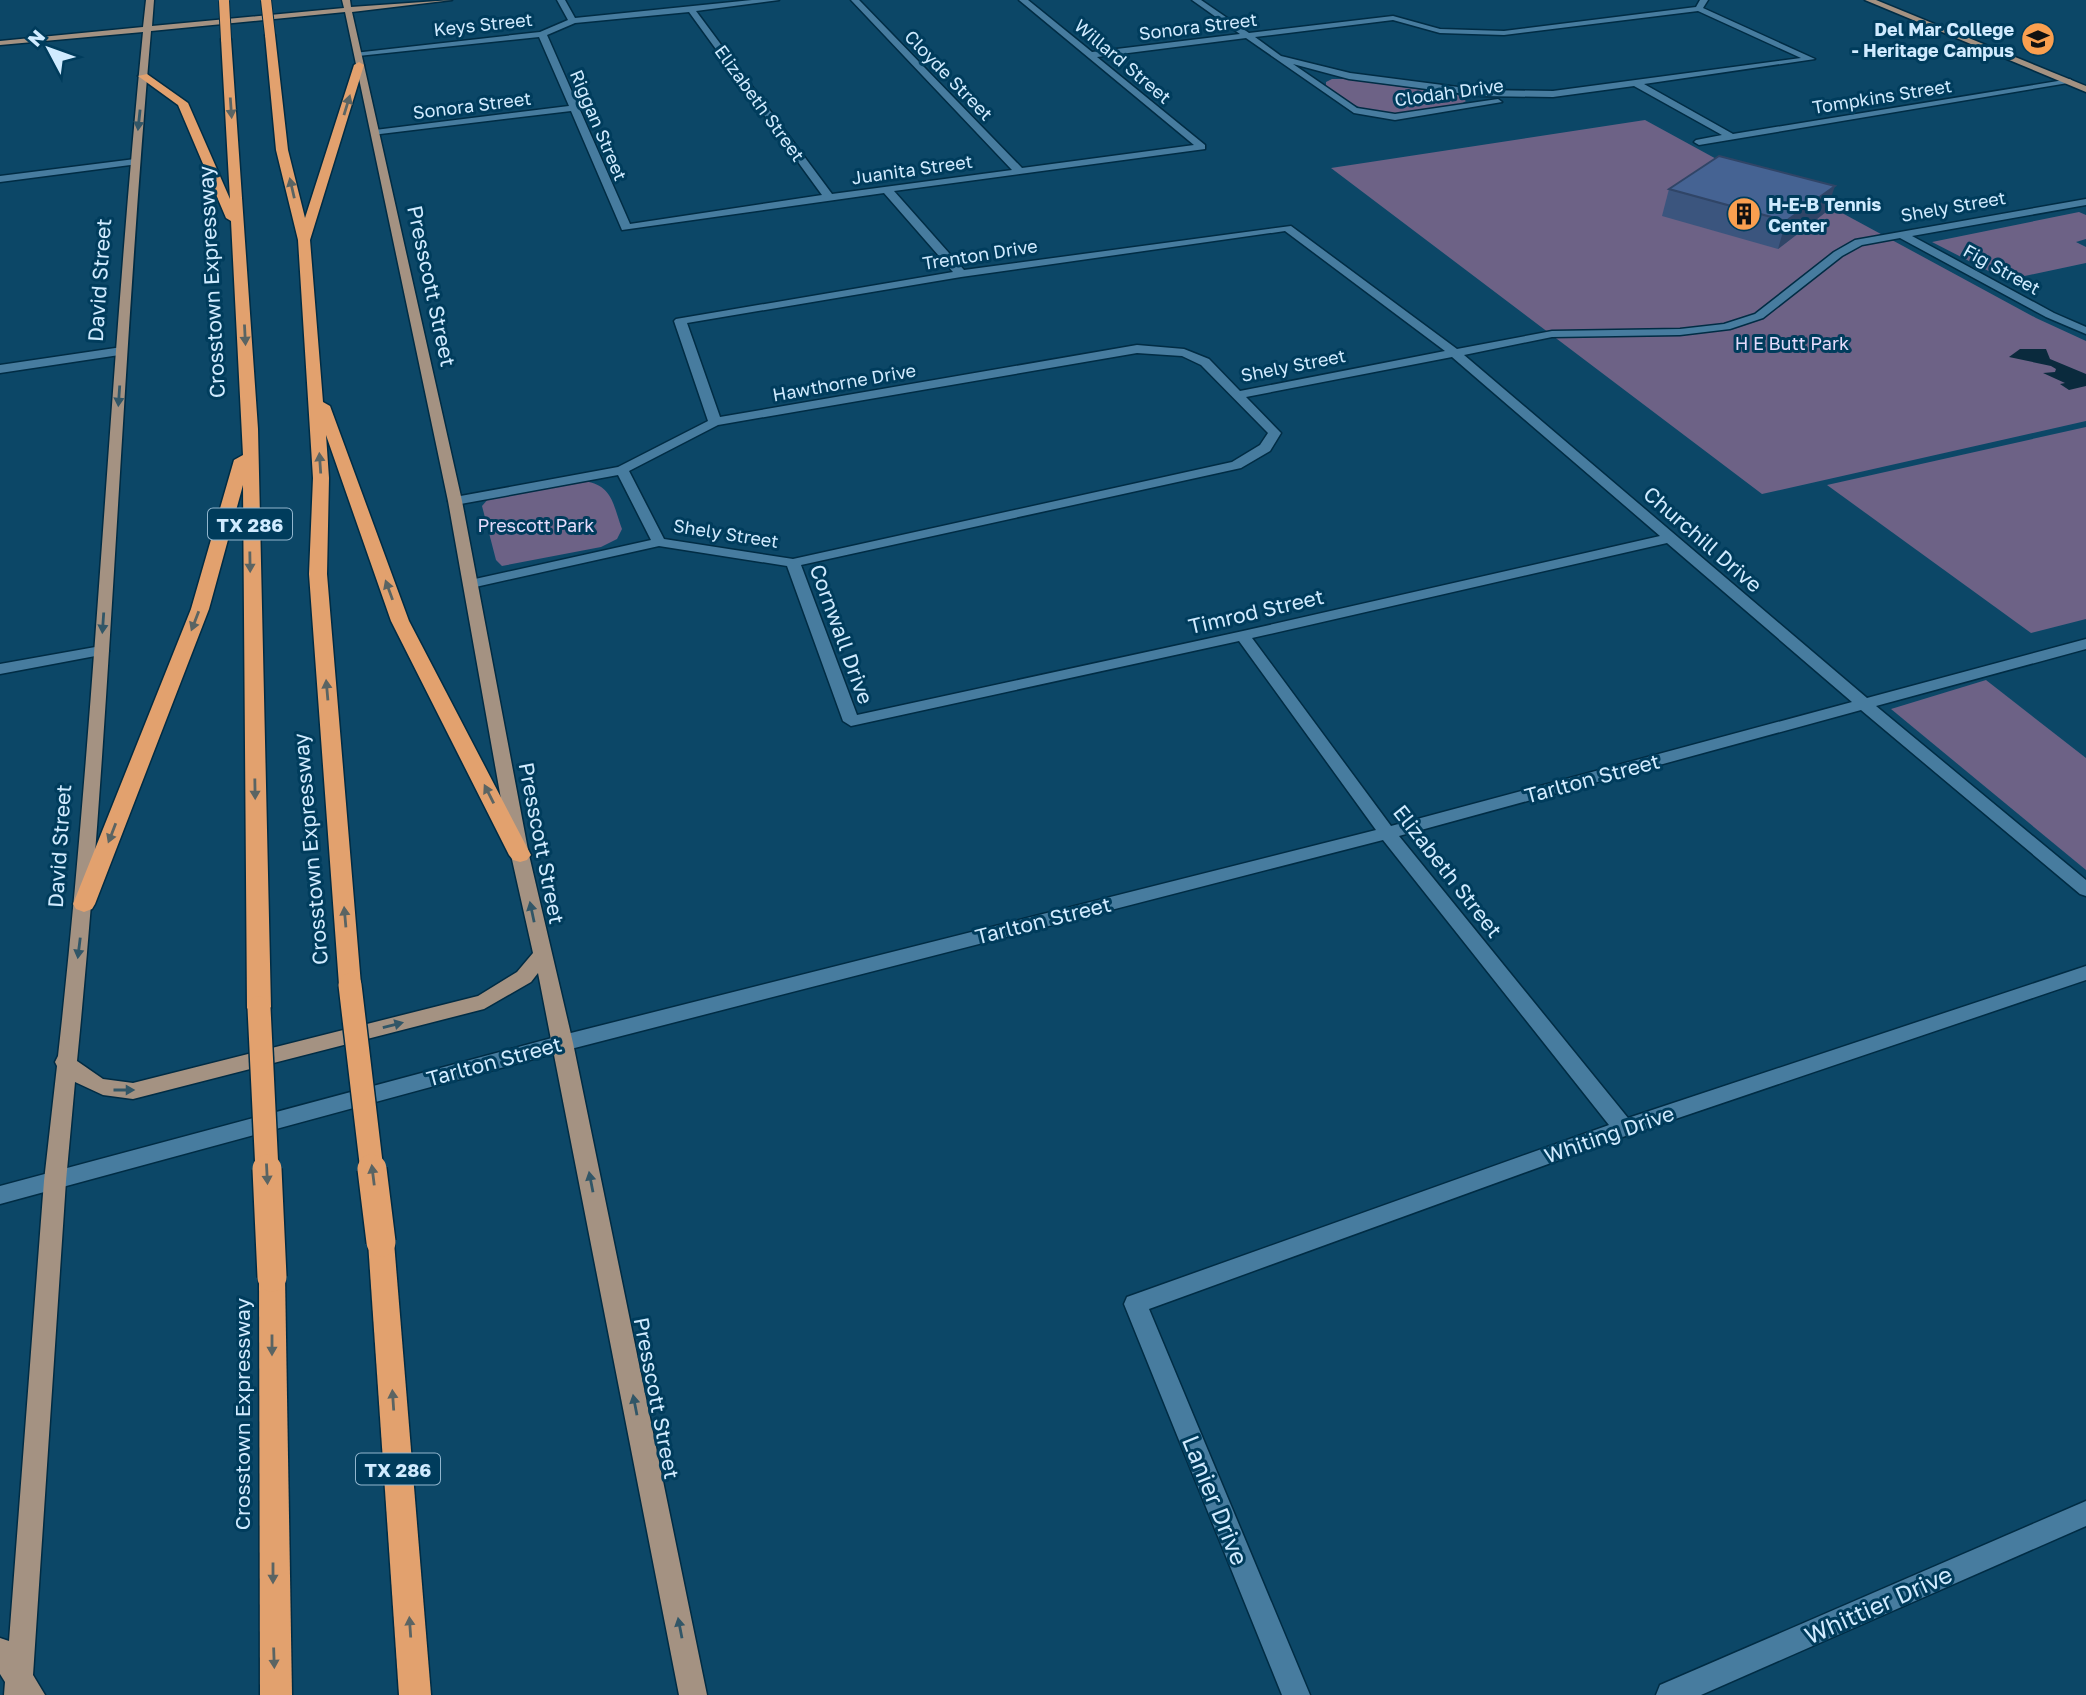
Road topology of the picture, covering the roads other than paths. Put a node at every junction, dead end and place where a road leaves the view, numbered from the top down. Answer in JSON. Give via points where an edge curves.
{"nodes":[{"id":1,"x":150,"y":0,"type":"edge"},
{"id":2,"x":224,"y":0,"type":"edge"},
{"id":3,"x":266,"y":0,"type":"edge"},
{"id":4,"x":448,"y":0,"type":"edge"},
{"id":5,"x":561,"y":0,"type":"edge"},
{"id":6,"x":775,"y":0,"type":"edge"},
{"id":7,"x":855,"y":0,"type":"edge"},
{"id":8,"x":1023,"y":0,"type":"edge"},
{"id":9,"x":1196,"y":0,"type":"edge"},
{"id":10,"x":1219,"y":0,"type":"edge"},
{"id":11,"x":1704,"y":0,"type":"edge"},
{"id":12,"x":1869,"y":0,"type":"edge"},
{"id":13,"x":347,"y":5,"type":"edge"},
{"id":14,"x":1385,"y":9,"type":"dead end"},
{"id":15,"x":1699,"y":9,"type":"junction"},
{"id":16,"x":692,"y":10,"type":"junction"},
{"id":17,"x":1219,"y":16,"type":"junction"},
{"id":18,"x":1393,"y":18,"type":"junction"},
{"id":19,"x":573,"y":21,"type":"junction"},
{"id":20,"x":145,"y":28,"type":"junction"},
{"id":21,"x":542,"y":34,"type":"junction"},
{"id":22,"x":1247,"y":37,"type":"junction"},
{"id":23,"x":0,"y":43,"type":"edge"},
{"id":24,"x":1090,"y":54,"type":"junction"},
{"id":25,"x":1282,"y":58,"type":"junction"},
{"id":26,"x":358,"y":59,"type":"junction"},
{"id":27,"x":143,"y":76,"type":"junction"},
{"id":28,"x":2070,"y":82,"type":"junction"},
{"id":29,"x":1637,"y":84,"type":"junction"},
{"id":30,"x":2086,"y":89,"type":"edge"},
{"id":31,"x":1553,"y":94,"type":"junction"},
{"id":32,"x":574,"y":108,"type":"junction"},
{"id":33,"x":375,"y":133,"type":"junction"},
{"id":34,"x":1730,"y":136,"type":"junction"},
{"id":35,"x":1699,"y":142,"type":"dead end"},
{"id":36,"x":1202,"y":147,"type":"joint"},
{"id":37,"x":135,"y":162,"type":"junction"},
{"id":38,"x":1020,"y":172,"type":"junction"},
{"id":39,"x":0,"y":179,"type":"edge"},
{"id":40,"x":888,"y":191,"type":"junction"},
{"id":41,"x":829,"y":197,"type":"junction"},
{"id":42,"x":2086,"y":202,"type":"edge"},
{"id":43,"x":626,"y":228,"type":"joint"},
{"id":44,"x":1287,"y":228,"type":"joint"},
{"id":45,"x":240,"y":234,"type":"junction"},
{"id":46,"x":1903,"y":235,"type":"junction"},
{"id":47,"x":304,"y":240,"type":"junction"},
{"id":48,"x":961,"y":274,"type":"junction"},
{"id":49,"x":2086,"y":331,"type":"edge"},
{"id":50,"x":122,"y":351,"type":"junction"},
{"id":51,"x":1456,"y":354,"type":"junction"},
{"id":52,"x":0,"y":369,"type":"edge"},
{"id":53,"x":314,"y":381,"type":"junction"},
{"id":54,"x":1236,"y":395,"type":"junction"},
{"id":55,"x":715,"y":422,"type":"junction"},
{"id":56,"x":248,"y":438,"type":"junction"},
{"id":57,"x":622,"y":470,"type":"junction"},
{"id":58,"x":455,"y":501,"type":"junction"},
{"id":59,"x":1670,"y":538,"type":"junction"},
{"id":60,"x":659,"y":542,"type":"junction"},
{"id":61,"x":793,"y":563,"type":"junction"},
{"id":62,"x":471,"y":584,"type":"junction"},
{"id":63,"x":1243,"y":636,"type":"junction"},
{"id":64,"x":2086,"y":644,"type":"edge"},
{"id":65,"x":101,"y":651,"type":"junction"},
{"id":66,"x":0,"y":669,"type":"edge"},
{"id":67,"x":1864,"y":704,"type":"junction"},
{"id":68,"x":851,"y":721,"type":"joint"},
{"id":69,"x":1387,"y":833,"type":"junction"},
{"id":70,"x":520,"y":855,"type":"junction"},
{"id":71,"x":2086,"y":890,"type":"edge"},
{"id":72,"x":84,"y":904,"type":"junction"},
{"id":73,"x":542,"y":955,"type":"junction"},
{"id":74,"x":2086,"y":972,"type":"edge"},
{"id":75,"x":563,"y":1043,"type":"junction"},
{"id":76,"x":65,"y":1062,"type":"junction"},
{"id":77,"x":1624,"y":1128,"type":"junction"},
{"id":78,"x":55,"y":1181,"type":"junction"},
{"id":79,"x":0,"y":1195,"type":"edge"},
{"id":80,"x":1135,"y":1304,"type":"joint"},
{"id":81,"x":2086,"y":1513,"type":"edge"},
{"id":82,"x":0,"y":1651,"type":"edge"},
{"id":83,"x":23,"y":1689,"type":"edge"},
{"id":84,"x":276,"y":1695,"type":"edge"},
{"id":85,"x":415,"y":1695,"type":"edge"},
{"id":86,"x":693,"y":1695,"type":"edge"},
{"id":87,"x":1296,"y":1695,"type":"edge"},
{"id":88,"x":1670,"y":1695,"type":"edge"}],
"edges":[{"from":1,"to":20,"type":"main road","name":"David Street"},
{"from":2,"to":45,"type":"highway","name":"Crosstown Expressway","number":"TX 286","one_way":true,"bridge":true},
{"from":47,"to":3,"type":"highway","name":"Crosstown Expressway","number":"TX 286","one_way":true,"bridge":true,"via":[[282,150]]},
{"from":4,"to":13,"type":"main road"},
{"from":5,"to":19,"type":"street"},
{"from":6,"to":16,"type":"street","name":"Keys Street"},
{"from":7,"to":38,"type":"street","name":"Cloyde Street"},
{"from":8,"to":24,"type":"street","name":"Willard Street"},
{"from":9,"to":17,"type":"street","name":"Clodah Drive"},
{"from":10,"to":17,"type":"street"},
{"from":11,"to":15,"type":"street"},
{"from":12,"to":28,"type":"main road"},
{"from":13,"to":20,"type":"main road"},
{"from":13,"to":26,"type":"main road","name":"Presscott Street"},
{"from":14,"to":18,"type":"street"},
{"from":15,"to":18,"type":"street","via":[[1504,33],[1440,31]]},
{"from":15,"to":29,"type":"street","name":"Clodah Drive","via":[[1811,59]]},
{"from":16,"to":19,"type":"street","name":"Keys Street"},
{"from":16,"to":41,"type":"street","name":"Elizabeth Street"},
{"from":17,"to":22,"type":"street","name":"Clodah Drive"},
{"from":18,"to":22,"type":"street","name":"Sonora Street"},
{"from":19,"to":21,"type":"street","name":"Keys Street"},
{"from":20,"to":23,"type":"main road"},
{"from":20,"to":27,"type":"main road","name":"David Street"},
{"from":21,"to":26,"type":"street","name":"Keys Street"},
{"from":21,"to":32,"type":"street","name":"Riggan Street"},
{"from":22,"to":24,"type":"street","name":"Sonora Street"},
{"from":22,"to":25,"type":"street","name":"Clodah Drive"},
{"from":24,"to":36,"type":"street","name":"Willard Street"},
{"from":25,"to":31,"type":"street","name":"Clodah Drive","via":[[1411,86]]},
{"from":25,"to":31,"type":"street","name":"Clodah Drive","via":[[1354,110],[1373,115],[1395,117]]},
{"from":26,"to":33,"type":"main road","name":"Presscott Street"},
{"from":47,"to":26,"type":"highway","one_way":true},
{"from":27,"to":37,"type":"main road","name":"David Street","one_way":true},
{"from":27,"to":45,"type":"highway","via":[[184,103]]},
{"from":28,"to":30,"type":"main road"},
{"from":28,"to":34,"type":"street","name":"Tompkins Street"},
{"from":29,"to":31,"type":"street","name":"Clodah Drive"},
{"from":29,"to":34,"type":"street"},
{"from":32,"to":33,"type":"street","name":"Sonora Street"},
{"from":32,"to":43,"type":"street","name":"Riggan Street"},
{"from":33,"to":58,"type":"main road","name":"Presscott Street"},
{"from":34,"to":35,"type":"street","name":"Tompkins Street"},
{"from":36,"to":38,"type":"street","name":"Juanita Street"},
{"from":37,"to":39,"type":"street"},
{"from":37,"to":50,"type":"main road","name":"David Street"},
{"from":38,"to":40,"type":"street","name":"Juanita Street"},
{"from":40,"to":41,"type":"street","name":"Juanita Street"},
{"from":40,"to":48,"type":"street"},
{"from":41,"to":43,"type":"street","name":"Juanita Street"},
{"from":42,"to":46,"type":"street","name":"Shely Street"},
{"from":44,"to":48,"type":"street","name":"Trenton Drive"},
{"from":44,"to":51,"type":"street","name":"Churchill Drive"},
{"from":45,"to":56,"type":"highway","name":"Crosstown Expressway","number":"TX 286","one_way":true},
{"from":46,"to":49,"type":"street","name":"Fig Street"},
{"from":46,"to":51,"type":"street","name":"Shely Street","via":[[1859,242],[1759,316],[1726,327],[1552,334]]},
{"from":47,"to":53,"type":"highway","name":"Crosstown Expressway","number":"TX 286"},
{"from":48,"to":55,"type":"street","name":"Trenton Drive","via":[[680,321]]},
{"from":50,"to":52,"type":"street"},
{"from":50,"to":65,"type":"main road","name":"David Street","one_way":true},
{"from":51,"to":54,"type":"street","name":"Shely Street"},
{"from":51,"to":59,"type":"street","name":"Churchill Drive"},
{"from":70,"to":53,"type":"highway","one_way":true,"via":[[400,621]]},
{"from":85,"to":53,"type":"highway","name":"Crosstown Expressway","number":"TX 286","one_way":true,"bridge":true,"via":[[381,1242],[350,985],[318,574],[321,478]]},
{"from":54,"to":55,"type":"street","name":"Hawthorne Drive","via":[[1205,362],[1184,353],[1137,349]]},
{"from":54,"to":61,"type":"street","name":"Shely Street","via":[[1275,433],[1265,448],[1236,465]]},
{"from":55,"to":57,"type":"street","name":"Hawthorne Drive"},
{"from":56,"to":72,"type":"highway","one_way":true,"via":[[200,609]]},
{"from":56,"to":84,"type":"highway","name":"Crosstown Expressway","number":"TX 286","one_way":true,"bridge":true,"via":[[259,1008],[272,1277]]},
{"from":57,"to":58,"type":"street","name":"Hawthorne Drive"},
{"from":57,"to":60,"type":"street"},
{"from":58,"to":62,"type":"main road","name":"Presscott Street"},
{"from":59,"to":63,"type":"street","name":"Timrod Street"},
{"from":59,"to":67,"type":"street","name":"Churchill Drive"},
{"from":60,"to":61,"type":"street","name":"Shely Street"},
{"from":60,"to":62,"type":"street","name":"Shely Street"},
{"from":61,"to":68,"type":"street","name":"Cornwall Drive"},
{"from":62,"to":70,"type":"main road","name":"Presscott Street"},
{"from":63,"to":68,"type":"street","name":"Timrod Street"},
{"from":63,"to":69,"type":"street","name":"Elizabeth Street"},
{"from":64,"to":67,"type":"street","name":"Tarlton Street"},
{"from":65,"to":66,"type":"street"},
{"from":65,"to":72,"type":"main road","name":"David Street"},
{"from":67,"to":69,"type":"street","name":"Tarlton Street"},
{"from":67,"to":71,"type":"street","name":"Churchill Drive"},
{"from":69,"to":75,"type":"street","name":"Tarlton Street"},
{"from":69,"to":77,"type":"street","name":"Elizabeth Street"},
{"from":73,"to":70,"type":"main road","name":"Presscott Street","one_way":true},
{"from":72,"to":76,"type":"main road","name":"David Street","one_way":true},
{"from":73,"to":75,"type":"main road","name":"Presscott Street"},
{"from":76,"to":73,"type":"main road","one_way":true,"via":[[88,1083],[105,1090],[133,1091],[484,1002],[524,977]]},
{"from":74,"to":77,"type":"street","name":"Whiting Drive"},
{"from":75,"to":78,"type":"street","name":"Tarlton Street"},
{"from":86,"to":75,"type":"main road","name":"Presscott Street","one_way":true},
{"from":76,"to":78,"type":"main road","name":"David Street"},
{"from":77,"to":80,"type":"street","name":"Whiting Drive"},
{"from":78,"to":79,"type":"street","name":"Tarlton Street"},
{"from":78,"to":83,"type":"main road","name":"David Street"},
{"from":80,"to":87,"type":"street","name":"Lanier Drive"},
{"from":81,"to":88,"type":"street","name":"Whittier Drive"},
{"from":82,"to":83,"type":"main road"}]}
